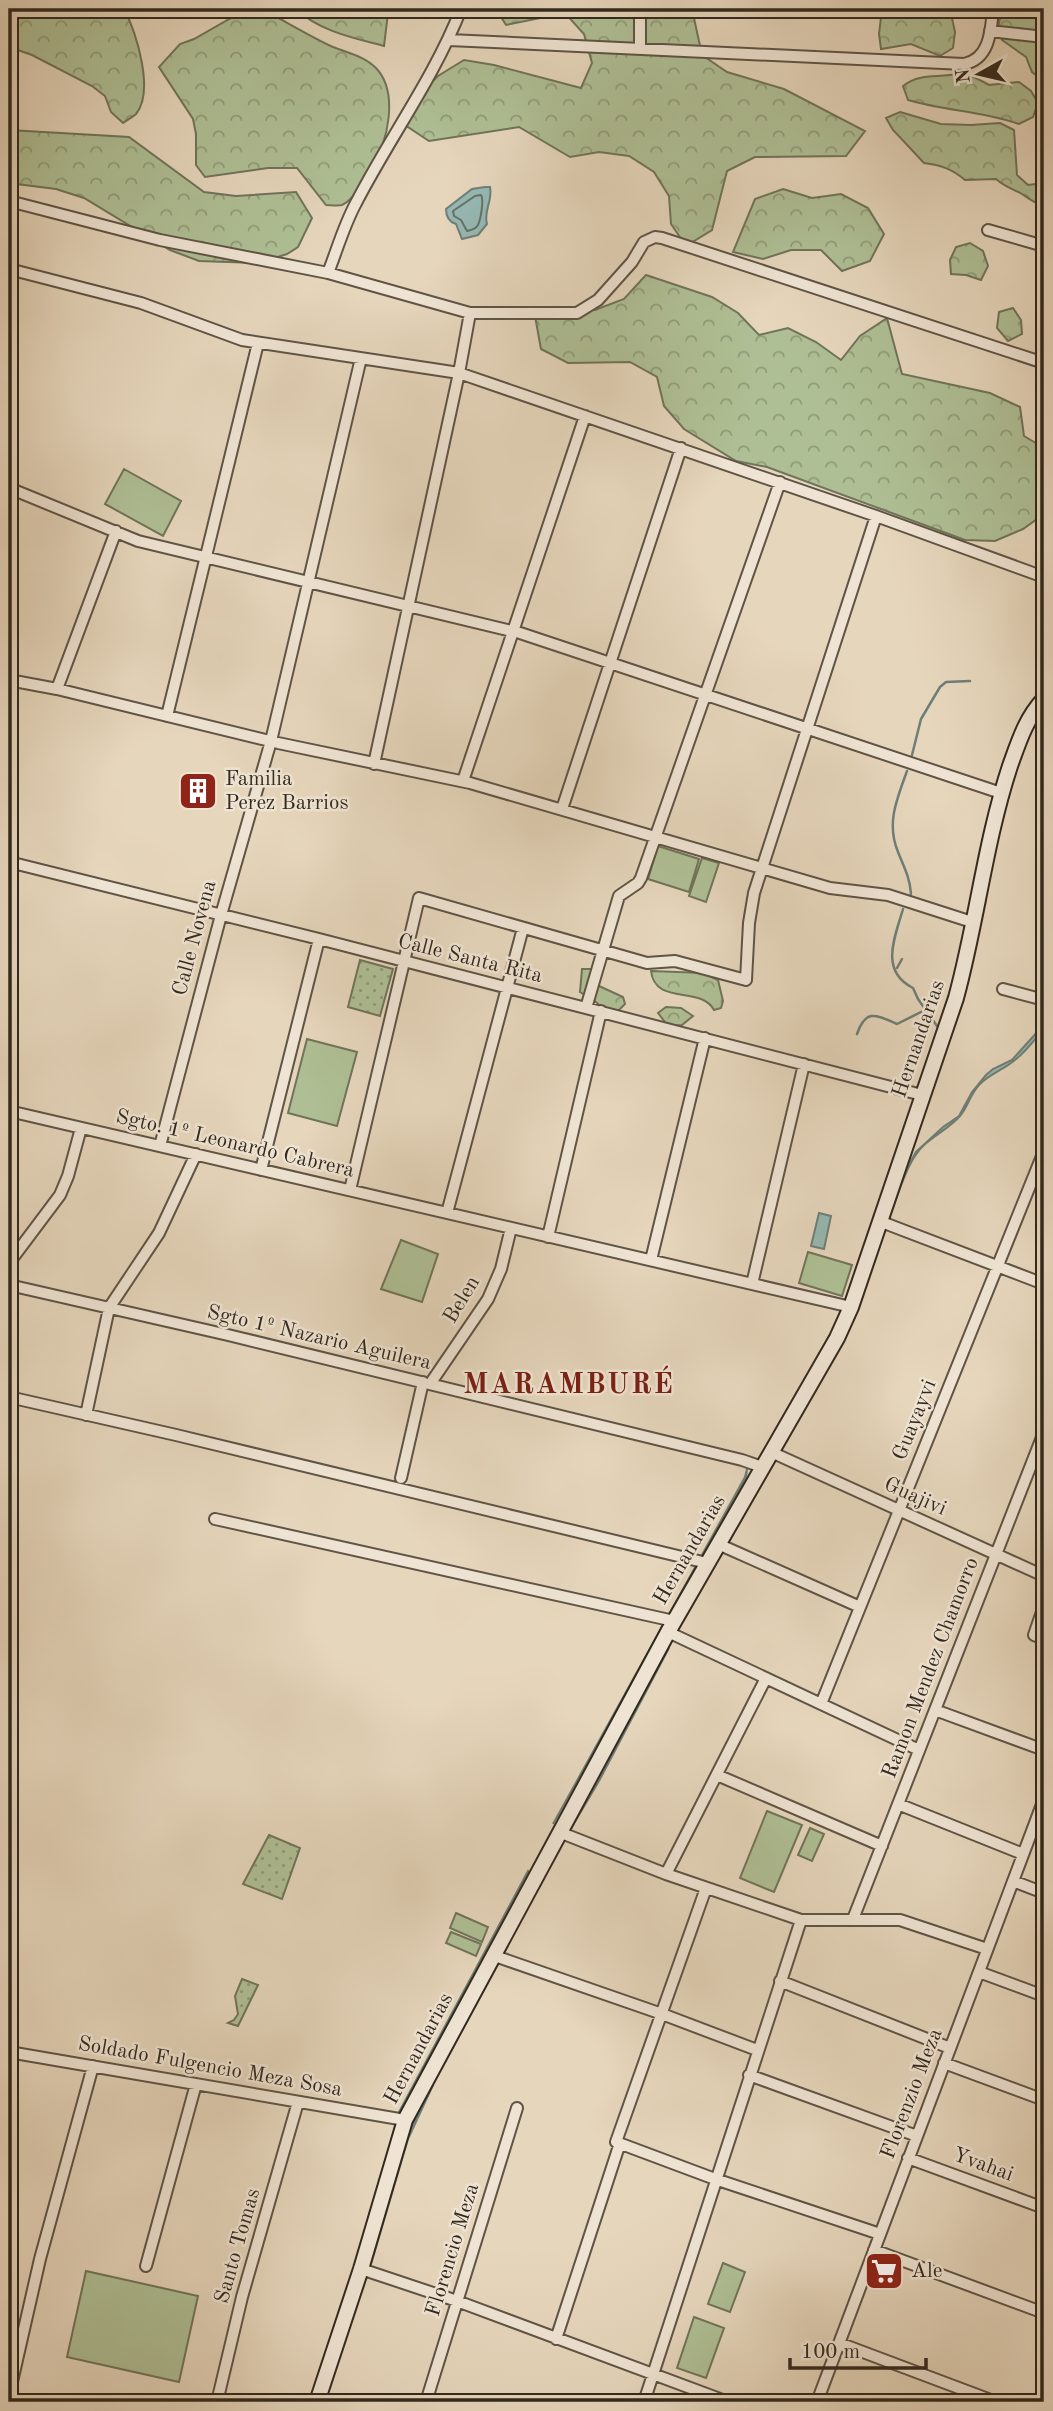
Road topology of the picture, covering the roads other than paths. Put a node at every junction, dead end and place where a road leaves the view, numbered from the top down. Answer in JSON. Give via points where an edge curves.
{"nodes":[{"id":1,"x":461,"y":9,"type":"edge"},
{"id":2,"x":640,"y":9,"type":"edge"},
{"id":3,"x":993,"y":9,"type":"edge"},
{"id":4,"x":990,"y":31,"type":"junction"},
{"id":5,"x":1044,"y":37,"type":"edge"},
{"id":6,"x":449,"y":40,"type":"junction"},
{"id":7,"x":640,"y":49,"type":"junction"},
{"id":8,"x":9,"y":201,"type":"edge"},
{"id":9,"x":988,"y":230,"type":"dead end"},
{"id":10,"x":1044,"y":246,"type":"edge"},
{"id":11,"x":9,"y":269,"type":"edge"},
{"id":12,"x":328,"y":273,"type":"junction"},
{"id":13,"x":470,"y":313,"type":"junction"},
{"id":14,"x":258,"y":343,"type":"junction"},
{"id":15,"x":361,"y":358,"type":"junction"},
{"id":16,"x":1044,"y":363,"type":"edge"},
{"id":17,"x":459,"y":373,"type":"junction"},
{"id":18,"x":585,"y":416,"type":"junction"},
{"id":19,"x":681,"y":448,"type":"junction"},
{"id":20,"x":780,"y":482,"type":"junction"},
{"id":21,"x":9,"y":488,"type":"edge"},
{"id":22,"x":876,"y":516,"type":"junction"},
{"id":23,"x":116,"y":531,"type":"junction"},
{"id":24,"x":205,"y":557,"type":"junction"},
{"id":25,"x":1044,"y":578,"type":"edge"},
{"id":26,"x":308,"y":582,"type":"junction"},
{"id":27,"x":408,"y":606,"type":"junction"},
{"id":28,"x":513,"y":631,"type":"junction"},
{"id":29,"x":611,"y":663,"type":"junction"},
{"id":30,"x":9,"y":680,"type":"edge"},
{"id":31,"x":57,"y":689,"type":"junction"},
{"id":32,"x":705,"y":695,"type":"junction"},
{"id":33,"x":1044,"y":699,"type":"edge"},
{"id":34,"x":167,"y":716,"type":"junction"},
{"id":35,"x":806,"y":728,"type":"junction"},
{"id":36,"x":271,"y":741,"type":"junction"},
{"id":37,"x":374,"y":764,"type":"junction"},
{"id":38,"x":463,"y":781,"type":"junction"},
{"id":39,"x":1001,"y":793,"type":"junction"},
{"id":40,"x":562,"y":809,"type":"junction"},
{"id":41,"x":656,"y":836,"type":"junction"},
{"id":42,"x":9,"y":862,"type":"edge"},
{"id":43,"x":762,"y":867,"type":"junction"},
{"id":44,"x":221,"y":915,"type":"junction"},
{"id":45,"x":972,"y":922,"type":"junction"},
{"id":46,"x":523,"y":928,"type":"junction"},
{"id":47,"x":319,"y":939,"type":"junction"},
{"id":48,"x":603,"y":950,"type":"junction"},
{"id":49,"x":404,"y":962,"type":"junction"},
{"id":50,"x":507,"y":989,"type":"junction"},
{"id":51,"x":1003,"y":989,"type":"dead end"},
{"id":52,"x":1044,"y":1000,"type":"edge"},
{"id":53,"x":586,"y":1008,"type":"junction"},
{"id":54,"x":601,"y":1011,"type":"junction"},
{"id":55,"x":705,"y":1038,"type":"junction"},
{"id":56,"x":804,"y":1064,"type":"junction"},
{"id":57,"x":922,"y":1095,"type":"junction"},
{"id":58,"x":9,"y":1111,"type":"edge"},
{"id":59,"x":81,"y":1128,"type":"junction"},
{"id":60,"x":160,"y":1146,"type":"junction"},
{"id":61,"x":1044,"y":1151,"type":"edge"},
{"id":62,"x":196,"y":1154,"type":"junction"},
{"id":63,"x":261,"y":1170,"type":"junction"},
{"id":64,"x":350,"y":1190,"type":"junction"},
{"id":65,"x":450,"y":1214,"type":"junction"},
{"id":66,"x":879,"y":1221,"type":"junction"},
{"id":67,"x":511,"y":1228,"type":"junction"},
{"id":68,"x":548,"y":1237,"type":"junction"},
{"id":69,"x":651,"y":1260,"type":"junction"},
{"id":70,"x":9,"y":1263,"type":"edge"},
{"id":71,"x":998,"y":1266,"type":"junction"},
{"id":72,"x":752,"y":1284,"type":"junction"},
{"id":73,"x":1044,"y":1284,"type":"edge"},
{"id":74,"x":9,"y":1286,"type":"edge"},
{"id":75,"x":851,"y":1307,"type":"junction"},
{"id":76,"x":109,"y":1308,"type":"junction"},
{"id":77,"x":427,"y":1383,"type":"junction"},
{"id":78,"x":9,"y":1397,"type":"edge"},
{"id":79,"x":86,"y":1415,"type":"junction"},
{"id":80,"x":1044,"y":1432,"type":"edge"},
{"id":81,"x":771,"y":1452,"type":"junction"},
{"id":82,"x":762,"y":1467,"type":"junction"},
{"id":83,"x":401,"y":1478,"type":"dead end"},
{"id":84,"x":899,"y":1511,"type":"junction"},
{"id":85,"x":215,"y":1519,"type":"dead end"},
{"id":86,"x":718,"y":1544,"type":"junction"},
{"id":87,"x":996,"y":1555,"type":"junction"},
{"id":88,"x":707,"y":1563,"type":"junction"},
{"id":89,"x":1044,"y":1576,"type":"edge"},
{"id":90,"x":1044,"y":1606,"type":"edge"},
{"id":91,"x":860,"y":1607,"type":"junction"},
{"id":92,"x":671,"y":1626,"type":"junction"},
{"id":93,"x":1044,"y":1639,"type":"edge"},
{"id":94,"x":766,"y":1678,"type":"junction"},
{"id":95,"x":821,"y":1704,"type":"junction"},
{"id":96,"x":935,"y":1710,"type":"junction"},
{"id":97,"x":919,"y":1750,"type":"junction"},
{"id":98,"x":1044,"y":1750,"type":"edge"},
{"id":99,"x":717,"y":1775,"type":"junction"},
{"id":100,"x":1044,"y":1799,"type":"edge"},
{"id":101,"x":898,"y":1804,"type":"junction"},
{"id":102,"x":559,"y":1832,"type":"junction"},
{"id":103,"x":882,"y":1846,"type":"junction"},
{"id":104,"x":1023,"y":1854,"type":"junction"},
{"id":105,"x":667,"y":1874,"type":"junction"},
{"id":106,"x":1013,"y":1881,"type":"junction"},
{"id":107,"x":706,"y":1888,"type":"junction"},
{"id":108,"x":1044,"y":1893,"type":"edge"},
{"id":109,"x":853,"y":1919,"type":"junction"},
{"id":110,"x":801,"y":1920,"type":"junction"},
{"id":111,"x":987,"y":1949,"type":"junction"},
{"id":112,"x":492,"y":1955,"type":"junction"},
{"id":113,"x":979,"y":1972,"type":"junction"},
{"id":114,"x":780,"y":1981,"type":"junction"},
{"id":115,"x":1044,"y":1996,"type":"edge"},
{"id":116,"x":662,"y":2014,"type":"junction"},
{"id":117,"x":950,"y":2048,"type":"junction"},
{"id":118,"x":757,"y":2050,"type":"junction"},
{"id":119,"x":9,"y":2052,"type":"edge"},
{"id":120,"x":944,"y":2063,"type":"junction"},
{"id":121,"x":93,"y":2066,"type":"junction"},
{"id":122,"x":749,"y":2075,"type":"junction"},
{"id":123,"x":196,"y":2084,"type":"junction"},
{"id":124,"x":1044,"y":2100,"type":"edge"},
{"id":125,"x":298,"y":2102,"type":"junction"},
{"id":126,"x":517,"y":2108,"type":"dead end"},
{"id":127,"x":405,"y":2120,"type":"junction"},
{"id":128,"x":917,"y":2136,"type":"junction"},
{"id":129,"x":620,"y":2143,"type":"junction"},
{"id":130,"x":908,"y":2158,"type":"junction"},
{"id":131,"x":715,"y":2179,"type":"junction"},
{"id":132,"x":1044,"y":2208,"type":"edge"},
{"id":133,"x":880,"y":2234,"type":"junction"},
{"id":134,"x":874,"y":2250,"type":"junction"},
{"id":135,"x":146,"y":2266,"type":"dead end"},
{"id":136,"x":361,"y":2269,"type":"junction"},
{"id":137,"x":457,"y":2301,"type":"junction"},
{"id":138,"x":1044,"y":2313,"type":"edge"},
{"id":139,"x":556,"y":2339,"type":"junction"},
{"id":140,"x":839,"y":2343,"type":"junction"},
{"id":141,"x":653,"y":2375,"type":"junction"},
{"id":142,"x":9,"y":2395,"type":"edge"},
{"id":143,"x":217,"y":2402,"type":"edge"},
{"id":144,"x":317,"y":2402,"type":"edge"},
{"id":145,"x":427,"y":2402,"type":"edge"},
{"id":146,"x":644,"y":2402,"type":"edge"},
{"id":147,"x":728,"y":2402,"type":"edge"},
{"id":148,"x":817,"y":2402,"type":"edge"},
{"id":149,"x":996,"y":2402,"type":"edge"}],
"edges":[{"from":1,"to":6,"type":"street"},
{"from":2,"to":7,"type":"street"},
{"from":3,"to":4,"type":"street"},
{"from":4,"to":5,"type":"street"},
{"from":4,"to":7,"type":"street","via":[[979,58],[964,64]]},
{"from":6,"to":7,"type":"street"},
{"from":6,"to":12,"type":"street","via":[[355,205]]},
{"from":8,"to":12,"type":"street","via":[[160,240]]},
{"from":9,"to":10,"type":"street"},
{"from":11,"to":14,"type":"street","via":[[141,303]]},
{"from":12,"to":13,"type":"street"},
{"from":13,"to":16,"type":"street","via":[[577,313],[598,300],[644,242],[655,237]]},
{"from":13,"to":17,"type":"street"},
{"from":14,"to":15,"type":"street"},
{"from":14,"to":24,"type":"street"},
{"from":15,"to":17,"type":"street"},
{"from":15,"to":26,"type":"street","name":"Calle Novena"},
{"from":17,"to":18,"type":"street"},
{"from":17,"to":27,"type":"street"},
{"from":18,"to":19,"type":"street"},
{"from":18,"to":28,"type":"street"},
{"from":19,"to":20,"type":"street"},
{"from":19,"to":29,"type":"street"},
{"from":20,"to":22,"type":"street"},
{"from":20,"to":32,"type":"street"},
{"from":21,"to":23,"type":"street"},
{"from":22,"to":25,"type":"street"},
{"from":22,"to":35,"type":"street"},
{"from":23,"to":24,"type":"street"},
{"from":23,"to":31,"type":"street"},
{"from":24,"to":26,"type":"street"},
{"from":24,"to":34,"type":"street"},
{"from":26,"to":27,"type":"street"},
{"from":26,"to":36,"type":"street","name":"Calle Novena"},
{"from":27,"to":28,"type":"street"},
{"from":27,"to":37,"type":"street"},
{"from":28,"to":29,"type":"street"},
{"from":28,"to":38,"type":"street"},
{"from":29,"to":32,"type":"street"},
{"from":29,"to":40,"type":"street"},
{"from":30,"to":31,"type":"street"},
{"from":31,"to":34,"type":"street"},
{"from":32,"to":35,"type":"street"},
{"from":32,"to":41,"type":"street"},
{"from":33,"to":39,"type":"street","name":"Hernandarias","via":[[1021,733]]},
{"from":34,"to":36,"type":"street"},
{"from":35,"to":39,"type":"street"},
{"from":35,"to":43,"type":"street"},
{"from":36,"to":37,"type":"street"},
{"from":36,"to":44,"type":"street","name":"Calle Novena"},
{"from":37,"to":38,"type":"street"},
{"from":38,"to":40,"type":"street"},
{"from":39,"to":45,"type":"street","name":"Hernandarias"},
{"from":40,"to":41,"type":"street"},
{"from":41,"to":43,"type":"street"},
{"from":41,"to":48,"type":"street","via":[[638,883],[619,896]]},
{"from":42,"to":44,"type":"street","name":"Calle Santa Rita"},
{"from":43,"to":45,"type":"street","via":[[830,888],[888,895]]},
{"from":43,"to":48,"type":"street","via":[[751,908],[746,980],[675,961],[647,963]]},
{"from":44,"to":47,"type":"street","name":"Calle Santa Rita"},
{"from":44,"to":60,"type":"street","name":"Calle Novena"},
{"from":45,"to":57,"type":"street","name":"Hernandarias","via":[[956,998]]},
{"from":46,"to":48,"type":"street"},
{"from":46,"to":49,"type":"street","via":[[419,898]]},
{"from":46,"to":50,"type":"street"},
{"from":47,"to":49,"type":"street","name":"Calle Santa Rita"},
{"from":47,"to":63,"type":"street"},
{"from":48,"to":53,"type":"street"},
{"from":49,"to":50,"type":"street","name":"Calle Santa Rita"},
{"from":49,"to":64,"type":"street"},
{"from":50,"to":53,"type":"street","name":"Calle Santa Rita"},
{"from":50,"to":65,"type":"street"},
{"from":51,"to":52,"type":"street"},
{"from":53,"to":54,"type":"street","name":"Calle Santa Rita"},
{"from":54,"to":55,"type":"street","name":"Calle Santa Rita"},
{"from":54,"to":68,"type":"street"},
{"from":55,"to":56,"type":"street","name":"Calle Santa Rita"},
{"from":55,"to":69,"type":"street"},
{"from":56,"to":57,"type":"street","name":"Calle Santa Rita"},
{"from":56,"to":72,"type":"street"},
{"from":57,"to":66,"type":"street","name":"Hernandarias"},
{"from":58,"to":59,"type":"street","name":"Sgto. 1º Leonardo Cabrera"},
{"from":59,"to":60,"type":"street","name":"Sgto. 1º Leonardo Cabrera"},
{"from":59,"to":70,"type":"street","via":[[60,1195]]},
{"from":60,"to":62,"type":"street","name":"Sgto. 1º Leonardo Cabrera"},
{"from":61,"to":71,"type":"street","name":"Guayayvi"},
{"from":62,"to":63,"type":"street","name":"Sgto. 1º Leonardo Cabrera"},
{"from":62,"to":76,"type":"street","via":[[159,1233]]},
{"from":63,"to":64,"type":"street","name":"Sgto. 1º Leonardo Cabrera"},
{"from":64,"to":65,"type":"street","name":"Sgto. 1º Leonardo Cabrera"},
{"from":65,"to":67,"type":"street","name":"Sgto. 1º Leonardo Cabrera"},
{"from":66,"to":71,"type":"street"},
{"from":66,"to":75,"type":"street","name":"Hernandarias"},
{"from":67,"to":68,"type":"street","name":"Sgto. 1º Leonardo Cabrera"},
{"from":67,"to":77,"type":"street","name":"Belen","via":[[488,1299]]},
{"from":68,"to":69,"type":"street","name":"Sgto. 1º Leonardo Cabrera"},
{"from":69,"to":72,"type":"street","name":"Sgto. 1º Leonardo Cabrera"},
{"from":71,"to":73,"type":"street"},
{"from":71,"to":84,"type":"street","name":"Guayayvi"},
{"from":72,"to":75,"type":"street","name":"Sgto. 1º Leonardo Cabrera"},
{"from":74,"to":76,"type":"street","name":"Sgto 1º Nazario Aguilera"},
{"from":75,"to":81,"type":"street","name":"Hernandarias"},
{"from":76,"to":77,"type":"street","name":"Sgto 1º Nazario Aguilera"},
{"from":76,"to":79,"type":"street"},
{"from":77,"to":82,"type":"street","name":"Sgto 1º Nazario Aguilera"},
{"from":77,"to":83,"type":"street"},
{"from":78,"to":79,"type":"street"},
{"from":79,"to":88,"type":"street"},
{"from":80,"to":87,"type":"street","name":"Ramon Mendez Chamorro"},
{"from":81,"to":82,"type":"street","name":"Hernandarias"},
{"from":81,"to":84,"type":"street","name":"Guajivi"},
{"from":82,"to":86,"type":"street","name":"Hernandarias"},
{"from":84,"to":87,"type":"street","name":"Guajivi"},
{"from":84,"to":91,"type":"street","name":"Guayayvi"},
{"from":85,"to":92,"type":"street"},
{"from":86,"to":88,"type":"street","name":"Hernandarias"},
{"from":86,"to":91,"type":"street"},
{"from":87,"to":89,"type":"street","name":"Guajivi"},
{"from":87,"to":96,"type":"street","name":"Ramon Mendez Chamorro"},
{"from":88,"to":92,"type":"street","name":"Hernandarias"},
{"from":90,"to":93,"type":"street","via":[[1034,1635]]},
{"from":91,"to":95,"type":"street","name":"Guayayvi"},
{"from":92,"to":94,"type":"street"},
{"from":92,"to":102,"type":"street","name":"Hernandarias"},
{"from":94,"to":95,"type":"street"},
{"from":94,"to":99,"type":"street"},
{"from":95,"to":97,"type":"street"},
{"from":96,"to":97,"type":"street","name":"Ramon Mendez Chamorro"},
{"from":96,"to":98,"type":"street"},
{"from":97,"to":101,"type":"street","name":"Ramon Mendez Chamorro"},
{"from":99,"to":103,"type":"street"},
{"from":99,"to":105,"type":"street"},
{"from":100,"to":104,"type":"street","name":"Florenzio Meza"},
{"from":101,"to":103,"type":"street","name":"Ramon Mendez Chamorro"},
{"from":101,"to":104,"type":"street"},
{"from":102,"to":105,"type":"street"},
{"from":102,"to":112,"type":"street","name":"Hernandarias"},
{"from":103,"to":109,"type":"street","name":"Ramon Mendez Chamorro"},
{"from":104,"to":106,"type":"street","name":"Florenzio Meza"},
{"from":105,"to":107,"type":"street"},
{"from":106,"to":108,"type":"street"},
{"from":106,"to":111,"type":"street","name":"Florenzio Meza"},
{"from":107,"to":110,"type":"street"},
{"from":107,"to":116,"type":"street"},
{"from":109,"to":110,"type":"street"},
{"from":109,"to":111,"type":"street","via":[[900,1920]]},
{"from":110,"to":114,"type":"street"},
{"from":111,"to":113,"type":"street","name":"Florenzio Meza"},
{"from":112,"to":116,"type":"street"},
{"from":112,"to":127,"type":"street","name":"Hernandarias"},
{"from":113,"to":115,"type":"street"},
{"from":113,"to":117,"type":"street","name":"Florenzio Meza"},
{"from":114,"to":117,"type":"street"},
{"from":114,"to":118,"type":"street"},
{"from":116,"to":118,"type":"street"},
{"from":116,"to":129,"type":"street","via":[[616,2142]]},
{"from":117,"to":120,"type":"street","name":"Florenzio Meza"},
{"from":118,"to":122,"type":"street"},
{"from":119,"to":121,"type":"street","name":"Soldado Fulgencio Meza Sosa"},
{"from":120,"to":124,"type":"street"},
{"from":120,"to":128,"type":"street","name":"Florenzio Meza"},
{"from":121,"to":123,"type":"street","name":"Soldado Fulgencio Meza Sosa"},
{"from":121,"to":142,"type":"street","via":[[40,2259]]},
{"from":122,"to":128,"type":"street"},
{"from":122,"to":131,"type":"street"},
{"from":123,"to":125,"type":"street","name":"Soldado Fulgencio Meza Sosa"},
{"from":123,"to":135,"type":"street"},
{"from":125,"to":127,"type":"street","name":"Soldado Fulgencio Meza Sosa"},
{"from":125,"to":143,"type":"street","name":"Santo Tomas"},
{"from":126,"to":137,"type":"street","name":"Florencio Meza"},
{"from":127,"to":136,"type":"street","name":"Hernandarias"},
{"from":128,"to":130,"type":"street","name":"Florenzio Meza"},
{"from":129,"to":131,"type":"street"},
{"from":129,"to":139,"type":"street"},
{"from":130,"to":132,"type":"street","name":"Yvahai"},
{"from":130,"to":133,"type":"street","name":"Florenzio Meza"},
{"from":131,"to":133,"type":"street"},
{"from":131,"to":141,"type":"street"},
{"from":133,"to":134,"type":"street","name":"Florenzio Meza"},
{"from":134,"to":138,"type":"street"},
{"from":134,"to":140,"type":"street","name":"Florenzio Meza"},
{"from":136,"to":137,"type":"street"},
{"from":136,"to":144,"type":"street","name":"Hernandarias"},
{"from":137,"to":139,"type":"street"},
{"from":137,"to":145,"type":"street","name":"Florencio Meza"},
{"from":139,"to":141,"type":"street"},
{"from":140,"to":148,"type":"street","name":"Florenzio Meza"},
{"from":140,"to":149,"type":"street"},
{"from":141,"to":146,"type":"street"},
{"from":141,"to":147,"type":"street"}]}
